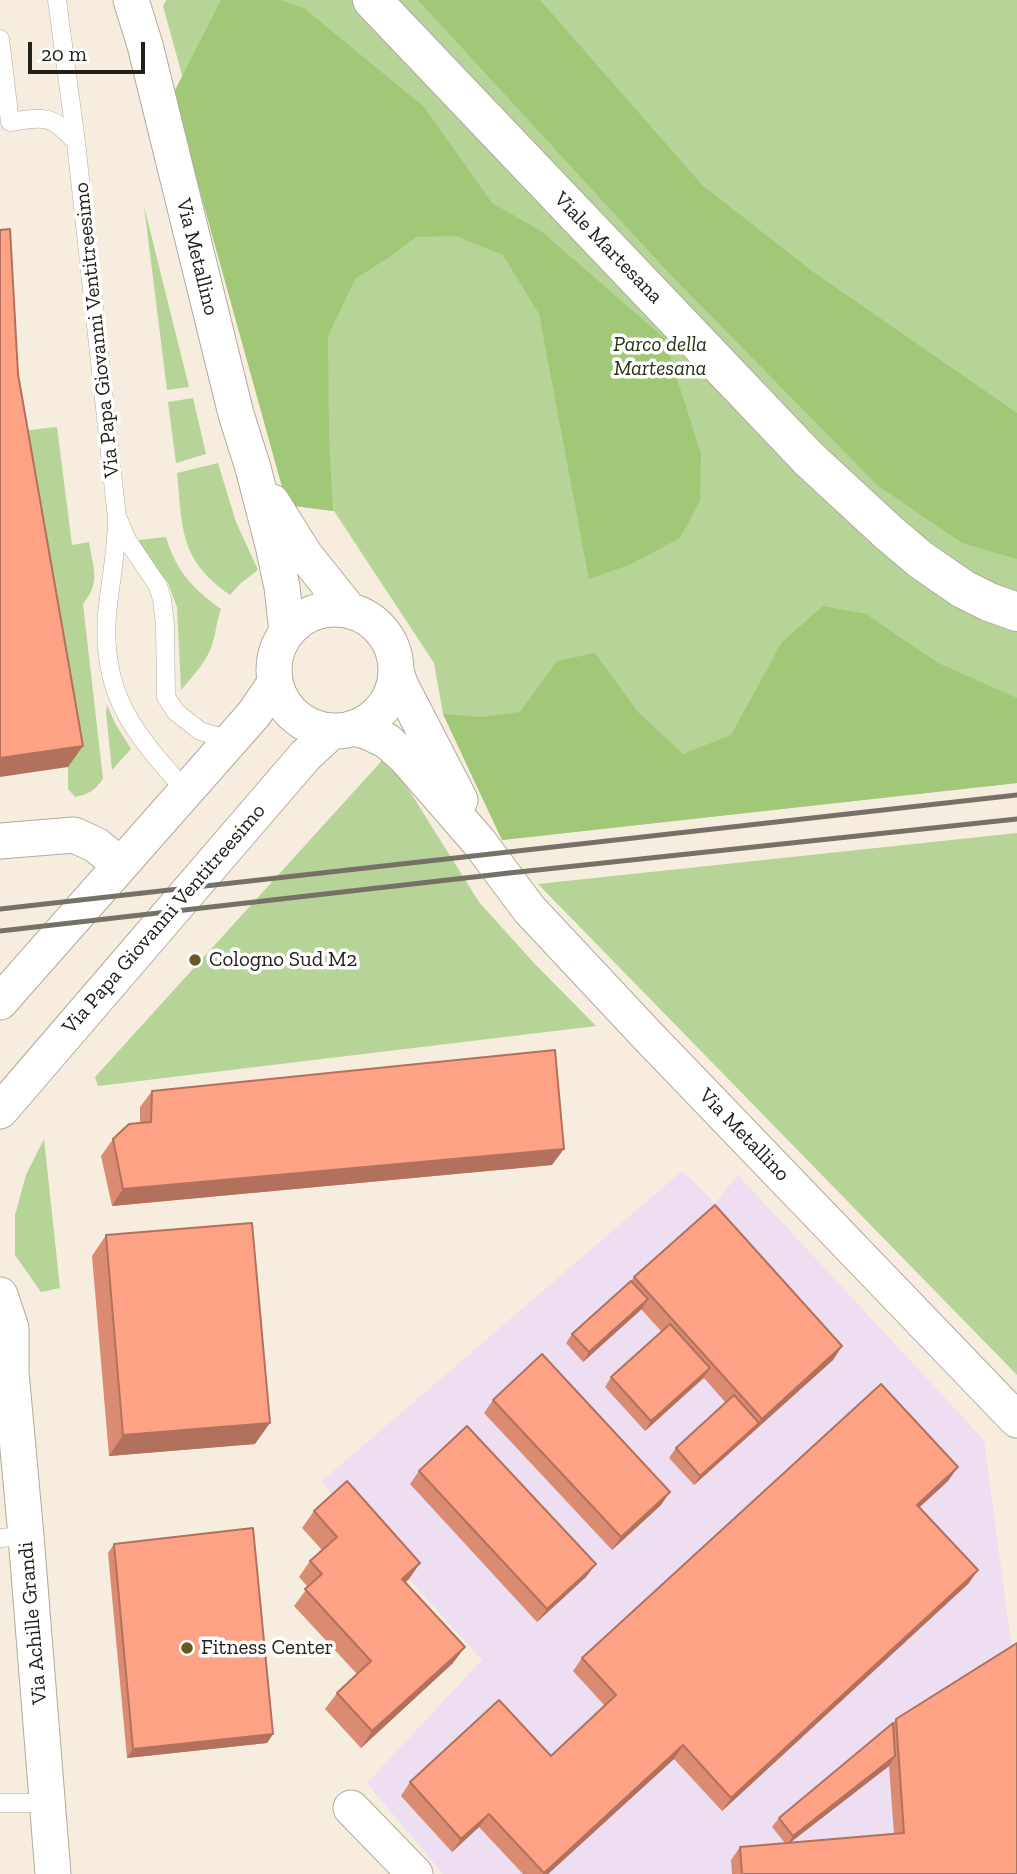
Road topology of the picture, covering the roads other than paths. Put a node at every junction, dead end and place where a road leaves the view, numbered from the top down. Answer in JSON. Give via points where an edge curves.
{"nodes":[{"id":1,"x":57,"y":0,"type":"edge"},
{"id":2,"x":131,"y":0,"type":"edge"},
{"id":3,"x":160,"y":0,"type":"edge"},
{"id":4,"x":372,"y":0,"type":"edge"},
{"id":5,"x":0,"y":39,"type":"edge"},
{"id":6,"x":145,"y":45,"type":"junction"},
{"id":7,"x":76,"y":142,"type":"junction"},
{"id":8,"x":253,"y":468,"type":"junction"},
{"id":9,"x":117,"y":518,"type":"junction"},
{"id":10,"x":349,"y":610,"type":"junction"},
{"id":11,"x":1017,"y":612,"type":"edge"},
{"id":12,"x":287,"y":632,"type":"junction"},
{"id":13,"x":397,"y":674,"type":"junction"},
{"id":14,"x":275,"y":683,"type":"junction"},
{"id":15,"x":343,"y":729,"type":"junction"},
{"id":16,"x":234,"y":737,"type":"junction"},
{"id":17,"x":186,"y":791,"type":"junction"},
{"id":18,"x":0,"y":841,"type":"edge"},
{"id":19,"x":479,"y":842,"type":"junction"},
{"id":20,"x":120,"y":865,"type":"junction"},
{"id":21,"x":0,"y":1002,"type":"edge"},
{"id":22,"x":0,"y":1111,"type":"edge"},
{"id":23,"x":0,"y":1295,"type":"edge"},
{"id":24,"x":6,"y":1364,"type":"edge"},
{"id":25,"x":1017,"y":1420,"type":"edge"},
{"id":26,"x":13,"y":1537,"type":"edge"},
{"id":27,"x":47,"y":1802,"type":"junction"},
{"id":28,"x":0,"y":1804,"type":"edge"},
{"id":29,"x":351,"y":1808,"type":"dead end"},
{"id":30,"x":53,"y":1874,"type":"edge"},
{"id":31,"x":415,"y":1874,"type":"edge"}],
"edges":[{"from":1,"to":7,"type":"lane","name":"Via Papa Giovanni Ventitreesimo"},
{"from":2,"to":6,"type":"street","name":"Via Metallino"},
{"from":3,"to":6,"type":"street"},
{"from":4,"to":11,"type":"street","name":"Viale Martesana","via":[[809,459],[921,560],[963,589]]},
{"from":5,"to":7,"type":"lane","via":[[10,122],[53,121]]},
{"from":6,"to":8,"type":"street","name":"Via Metallino"},
{"from":7,"to":9,"type":"lane","name":"Via Papa Giovanni Ventitreesimo"},
{"from":8,"to":10,"type":"street","name":"Via Metallino","via":[[305,555]]},
{"from":8,"to":12,"type":"street","name":"Via Metallino","via":[[282,587]]},
{"from":9,"to":16,"type":"lane","name":"Via Papa Giovanni Ventitreesimo","via":[[162,599],[166,697],[200,732]]},
{"from":9,"to":17,"type":"lane","name":"Via Papa Giovanni Ventitreesimo","via":[[106,629],[110,676],[128,720]]},
{"from":10,"to":12,"type":"street","via":[[317,611]]},
{"from":10,"to":13,"type":"street","via":[[370,619],[389,638]]},
{"from":12,"to":14,"type":"street","via":[[275,656]]},
{"from":13,"to":15,"type":"street","via":[[384,708],[371,721]]},
{"from":13,"to":19,"type":"street","name":"Via Metallino"},
{"from":14,"to":15,"type":"street","via":[[294,715],[318,729]]},
{"from":14,"to":16,"type":"street"},
{"from":15,"to":19,"type":"street","name":"Via Metallino","via":[[377,736],[396,749]]},
{"from":15,"to":22,"type":"street","name":"Via Papa Giovanni Ventitreesimo","via":[[304,756]]},
{"from":16,"to":17,"type":"street"},
{"from":17,"to":20,"type":"street"},
{"from":18,"to":20,"type":"street","via":[[74,835],[96,845]]},
{"from":19,"to":25,"type":"street","name":"Via Metallino","via":[[529,909]]},
{"from":20,"to":21,"type":"street"},
{"from":23,"to":24,"type":"street","name":"Via Achille Grandi","via":[[11,1328]]},
{"from":24,"to":26,"type":"street","name":"Via Achille Grandi"},
{"from":26,"to":27,"type":"street","name":"Via Achille Grandi"},
{"from":27,"to":28,"type":"lane"},
{"from":27,"to":30,"type":"street","name":"Via Achille Grandi"},
{"from":29,"to":31,"type":"street"}]}
